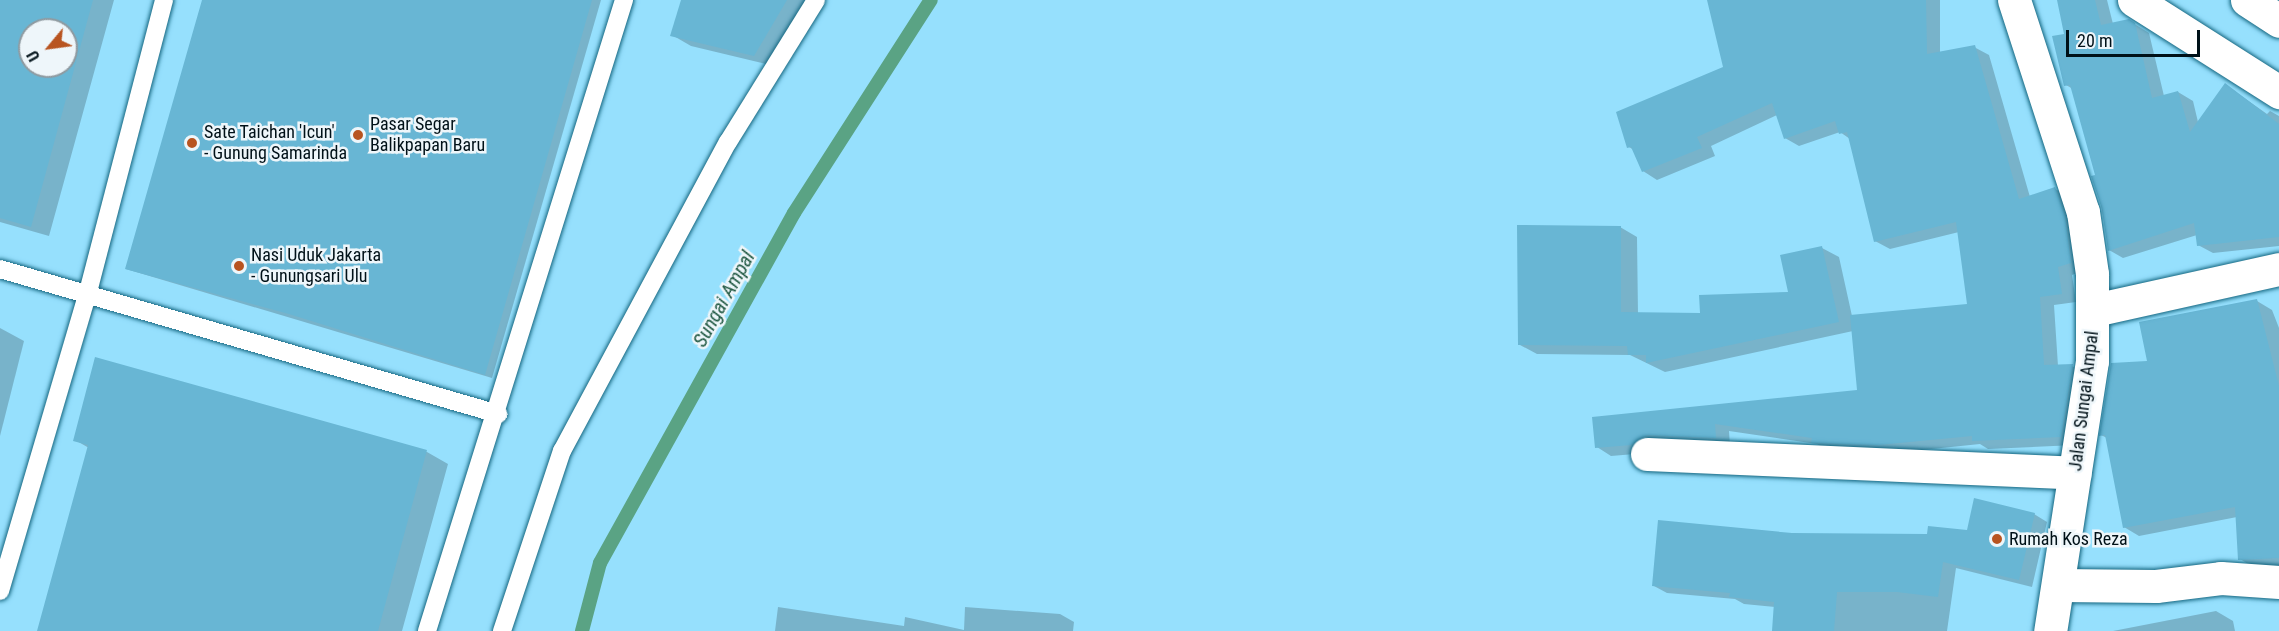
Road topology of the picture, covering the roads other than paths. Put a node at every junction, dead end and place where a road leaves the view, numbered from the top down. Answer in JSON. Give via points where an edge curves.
{"nodes":[{"id":1,"x":164,"y":0,"type":"edge"},
{"id":2,"x":624,"y":0,"type":"edge"},
{"id":3,"x":816,"y":0,"type":"edge"},
{"id":4,"x":2014,"y":0,"type":"edge"},
{"id":5,"x":2134,"y":0,"type":"edge"},
{"id":6,"x":2247,"y":0,"type":"edge"},
{"id":7,"x":2279,"y":21,"type":"edge"},
{"id":8,"x":2279,"y":92,"type":"edge"},
{"id":9,"x":2279,"y":268,"type":"edge"},
{"id":10,"x":0,"y":269,"type":"edge"},
{"id":11,"x":88,"y":292,"type":"junction"},
{"id":12,"x":2094,"y":310,"type":"junction"},
{"id":13,"x":498,"y":414,"type":"junction"},
{"id":14,"x":1647,"y":454,"type":"dead end"},
{"id":15,"x":2075,"y":473,"type":"junction"},
{"id":16,"x":2279,"y":582,"type":"edge"},
{"id":17,"x":2059,"y":585,"type":"junction"},
{"id":18,"x":0,"y":591,"type":"edge"},
{"id":19,"x":427,"y":631,"type":"edge"},
{"id":20,"x":502,"y":631,"type":"edge"},
{"id":21,"x":2050,"y":631,"type":"edge"}],
"edges":[{"from":1,"to":11,"type":"lane"},
{"from":2,"to":13,"type":"lane"},
{"from":3,"to":20,"type":"lane","via":[[728,142],[562,451]]},
{"from":4,"to":12,"type":"street","name":"Jalan Sungai Ampal","via":[[2083,212]]},
{"from":5,"to":8,"type":"street"},
{"from":6,"to":7,"type":"street"},
{"from":9,"to":12,"type":"street"},
{"from":10,"to":11,"type":"lane"},
{"from":11,"to":13,"type":"lane"},
{"from":11,"to":18,"type":"lane"},
{"from":12,"to":15,"type":"street","name":"Jalan Sungai Ampal","via":[[2092,361]]},
{"from":13,"to":19,"type":"lane"},
{"from":14,"to":15,"type":"street"},
{"from":15,"to":17,"type":"street","name":"Jalan Sungai Ampal"},
{"from":16,"to":17,"type":"street","via":[[2221,578],[2156,586]]},
{"from":17,"to":21,"type":"street","name":"Jalan Sungai Ampal"}]}
